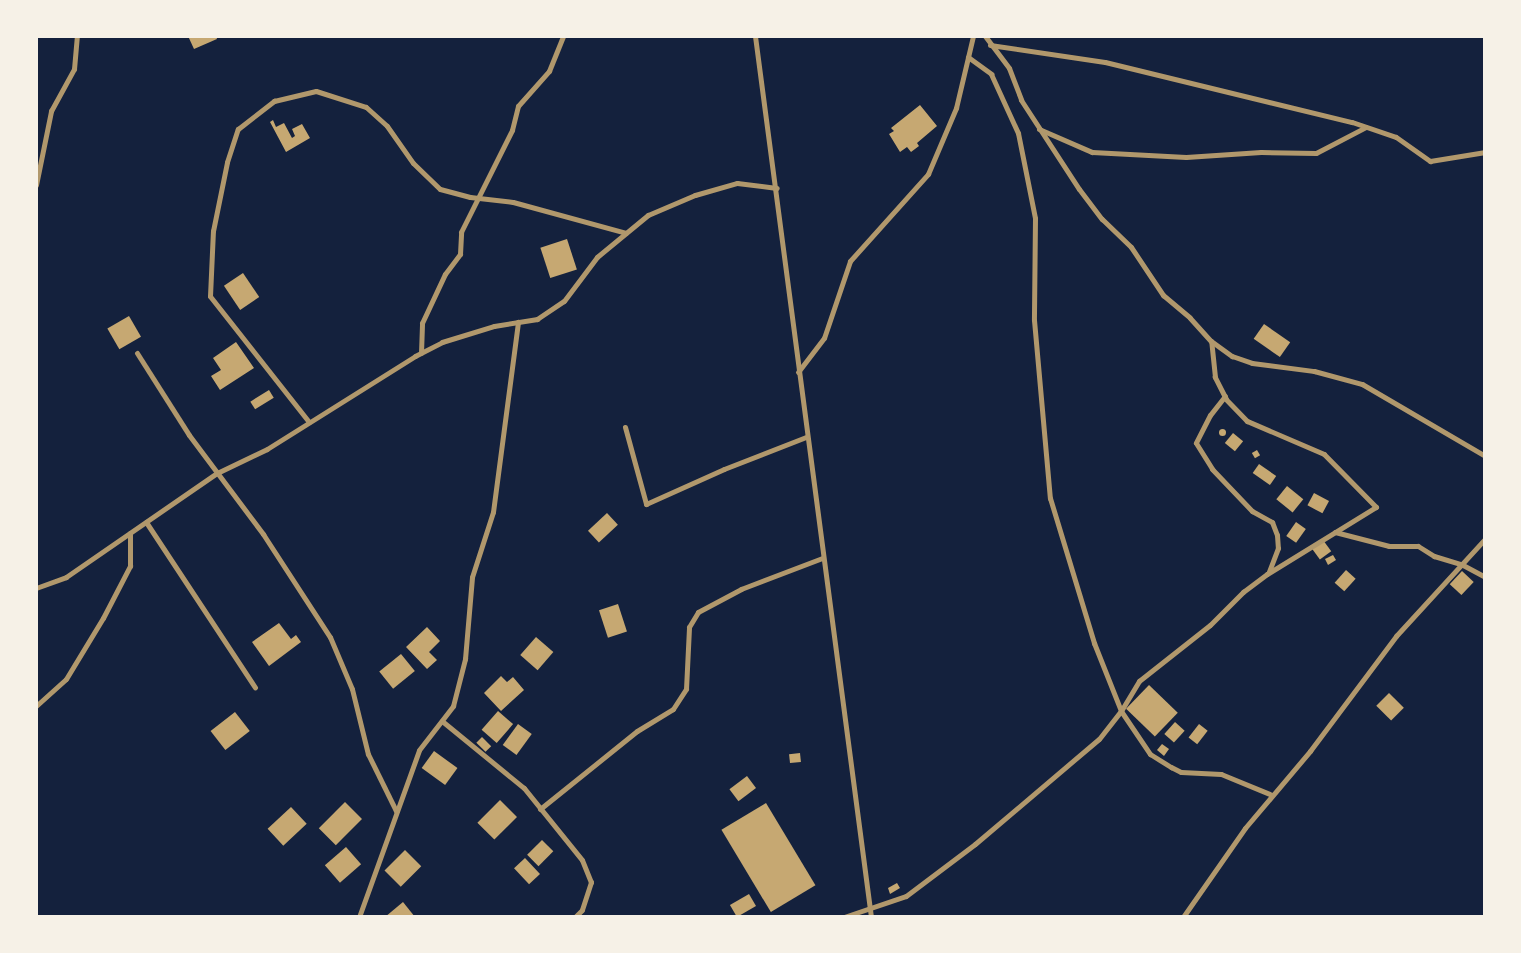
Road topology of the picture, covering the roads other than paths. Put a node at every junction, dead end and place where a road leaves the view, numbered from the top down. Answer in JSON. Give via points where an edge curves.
{"nodes":[{"id":1,"x":77,"y":36,"type":"edge"},
{"id":2,"x":563,"y":36,"type":"edge"},
{"id":3,"x":756,"y":36,"type":"edge"},
{"id":4,"x":973,"y":36,"type":"edge"},
{"id":5,"x":985,"y":36,"type":"edge"},
{"id":6,"x":990,"y":45,"type":"junction"},
{"id":7,"x":968,"y":56,"type":"junction"},
{"id":8,"x":1366,"y":127,"type":"junction"},
{"id":9,"x":1039,"y":129,"type":"junction"},
{"id":10,"x":1485,"y":152,"type":"edge"},
{"id":11,"x":36,"y":185,"type":"edge"},
{"id":12,"x":777,"y":188,"type":"junction"},
{"id":13,"x":477,"y":198,"type":"junction"},
{"id":14,"x":626,"y":233,"type":"junction"},
{"id":15,"x":518,"y":322,"type":"junction"},
{"id":16,"x":1210,"y":341,"type":"junction"},
{"id":17,"x":137,"y":353,"type":"dead end"},
{"id":18,"x":421,"y":353,"type":"junction"},
{"id":19,"x":798,"y":373,"type":"junction"},
{"id":20,"x":1224,"y":396,"type":"junction"},
{"id":21,"x":309,"y":422,"type":"junction"},
{"id":22,"x":625,"y":427,"type":"dead end"},
{"id":23,"x":806,"y":437,"type":"junction"},
{"id":24,"x":1485,"y":456,"type":"edge"},
{"id":25,"x":217,"y":473,"type":"junction"},
{"id":26,"x":146,"y":522,"type":"junction"},
{"id":27,"x":1335,"y":532,"type":"junction"},
{"id":28,"x":130,"y":533,"type":"junction"},
{"id":29,"x":1485,"y":539,"type":"edge"},
{"id":30,"x":822,"y":558,"type":"junction"},
{"id":31,"x":1461,"y":564,"type":"junction"},
{"id":32,"x":1268,"y":574,"type":"junction"},
{"id":33,"x":1485,"y":577,"type":"edge"},
{"id":34,"x":36,"y":588,"type":"edge"},
{"id":35,"x":255,"y":687,"type":"dead end"},
{"id":36,"x":36,"y":706,"type":"edge"},
{"id":37,"x":1121,"y":711,"type":"junction"},
{"id":38,"x":442,"y":721,"type":"junction"},
{"id":39,"x":1272,"y":795,"type":"junction"},
{"id":40,"x":540,"y":809,"type":"junction"},
{"id":41,"x":396,"y":811,"type":"junction"},
{"id":42,"x":870,"y":907,"type":"junction"},
{"id":43,"x":578,"y":916,"type":"edge"},
{"id":44,"x":359,"y":917,"type":"edge"},
{"id":45,"x":844,"y":917,"type":"edge"},
{"id":46,"x":871,"y":917,"type":"edge"},
{"id":47,"x":1183,"y":917,"type":"edge"}],
"edges":[{"from":1,"to":11,"type":"street","via":[[74,69],[51,111]]},
{"from":2,"to":13,"type":"street","via":[[549,70],[518,106],[512,130]]},
{"from":3,"to":12,"type":"street"},
{"from":4,"to":7,"type":"street"},
{"from":5,"to":6,"type":"street"},
{"from":6,"to":8,"type":"street","via":[[1105,62]]},
{"from":6,"to":9,"type":"street","via":[[1009,68]]},
{"from":7,"to":19,"type":"street","via":[[956,108],[928,174],[850,261],[824,338]]},
{"from":7,"to":37,"type":"street","via":[[991,74],[1018,133],[1035,218],[1034,320],[1050,498],[1094,643]]},
{"from":8,"to":9,"type":"street","via":[[1316,154],[1261,152],[1186,157],[1092,152]]},
{"from":8,"to":10,"type":"street","via":[[1396,137],[1430,161]]},
{"from":9,"to":16,"type":"street","via":[[1102,219],[1131,247],[1163,295]]},
{"from":12,"to":14,"type":"street","via":[[737,183],[696,195],[648,216]]},
{"from":12,"to":19,"type":"street"},
{"from":13,"to":14,"type":"street","via":[[513,202]]},
{"from":13,"to":18,"type":"street","via":[[461,232],[460,254],[445,274],[422,322]]},
{"from":13,"to":21,"type":"street","via":[[440,189],[413,163],[387,126],[366,107],[316,91],[274,100],[238,129],[213,231],[210,296]]},
{"from":14,"to":15,"type":"street","via":[[597,257],[564,301],[537,319]]},
{"from":15,"to":18,"type":"street","via":[[442,342]]},
{"from":15,"to":38,"type":"street","via":[[493,512],[472,577],[465,659],[453,706]]},
{"from":16,"to":20,"type":"street","via":[[1215,377]]},
{"from":16,"to":24,"type":"street","via":[[1232,356],[1252,363],[1314,371],[1362,384]]},
{"from":17,"to":25,"type":"street"},
{"from":18,"to":21,"type":"street"},
{"from":19,"to":23,"type":"street"},
{"from":20,"to":27,"type":"street","via":[[1246,421],[1263,430],[1284,435],[1335,462],[1376,507]]},
{"from":20,"to":32,"type":"street","via":[[1210,415],[1196,444],[1212,469],[1252,512],[1272,522],[1278,548]]},
{"from":21,"to":25,"type":"street","via":[[267,449]]},
{"from":22,"to":23,"type":"street","via":[[646,504]]},
{"from":23,"to":30,"type":"street"},
{"from":25,"to":26,"type":"street"},
{"from":25,"to":41,"type":"street","via":[[263,534],[330,638],[352,689],[368,754]]},
{"from":26,"to":28,"type":"street"},
{"from":26,"to":35,"type":"street"},
{"from":27,"to":31,"type":"street","via":[[1389,546],[1418,546],[1434,556]]},
{"from":27,"to":32,"type":"street"},
{"from":28,"to":34,"type":"street","via":[[66,577]]},
{"from":28,"to":36,"type":"street","via":[[130,566],[102,618],[66,679]]},
{"from":29,"to":31,"type":"street"},
{"from":30,"to":40,"type":"street","via":[[740,589],[698,612],[689,627],[686,689],[673,709],[637,731]]},
{"from":30,"to":42,"type":"street"},
{"from":31,"to":33,"type":"street"},
{"from":31,"to":39,"type":"street","via":[[1396,636],[1310,751]]},
{"from":32,"to":37,"type":"street","via":[[1210,626],[1139,681]]},
{"from":37,"to":39,"type":"street","via":[[1150,754],[1171,767],[1181,772],[1221,774]]},
{"from":37,"to":42,"type":"street","via":[[1099,738],[975,844],[906,896]]},
{"from":38,"to":40,"type":"street","via":[[524,788]]},
{"from":38,"to":41,"type":"street","via":[[419,750]]},
{"from":39,"to":47,"type":"street"},
{"from":40,"to":43,"type":"street","via":[[582,860],[591,882]]},
{"from":41,"to":44,"type":"street"},
{"from":42,"to":45,"type":"street"},
{"from":42,"to":46,"type":"street"}]}
